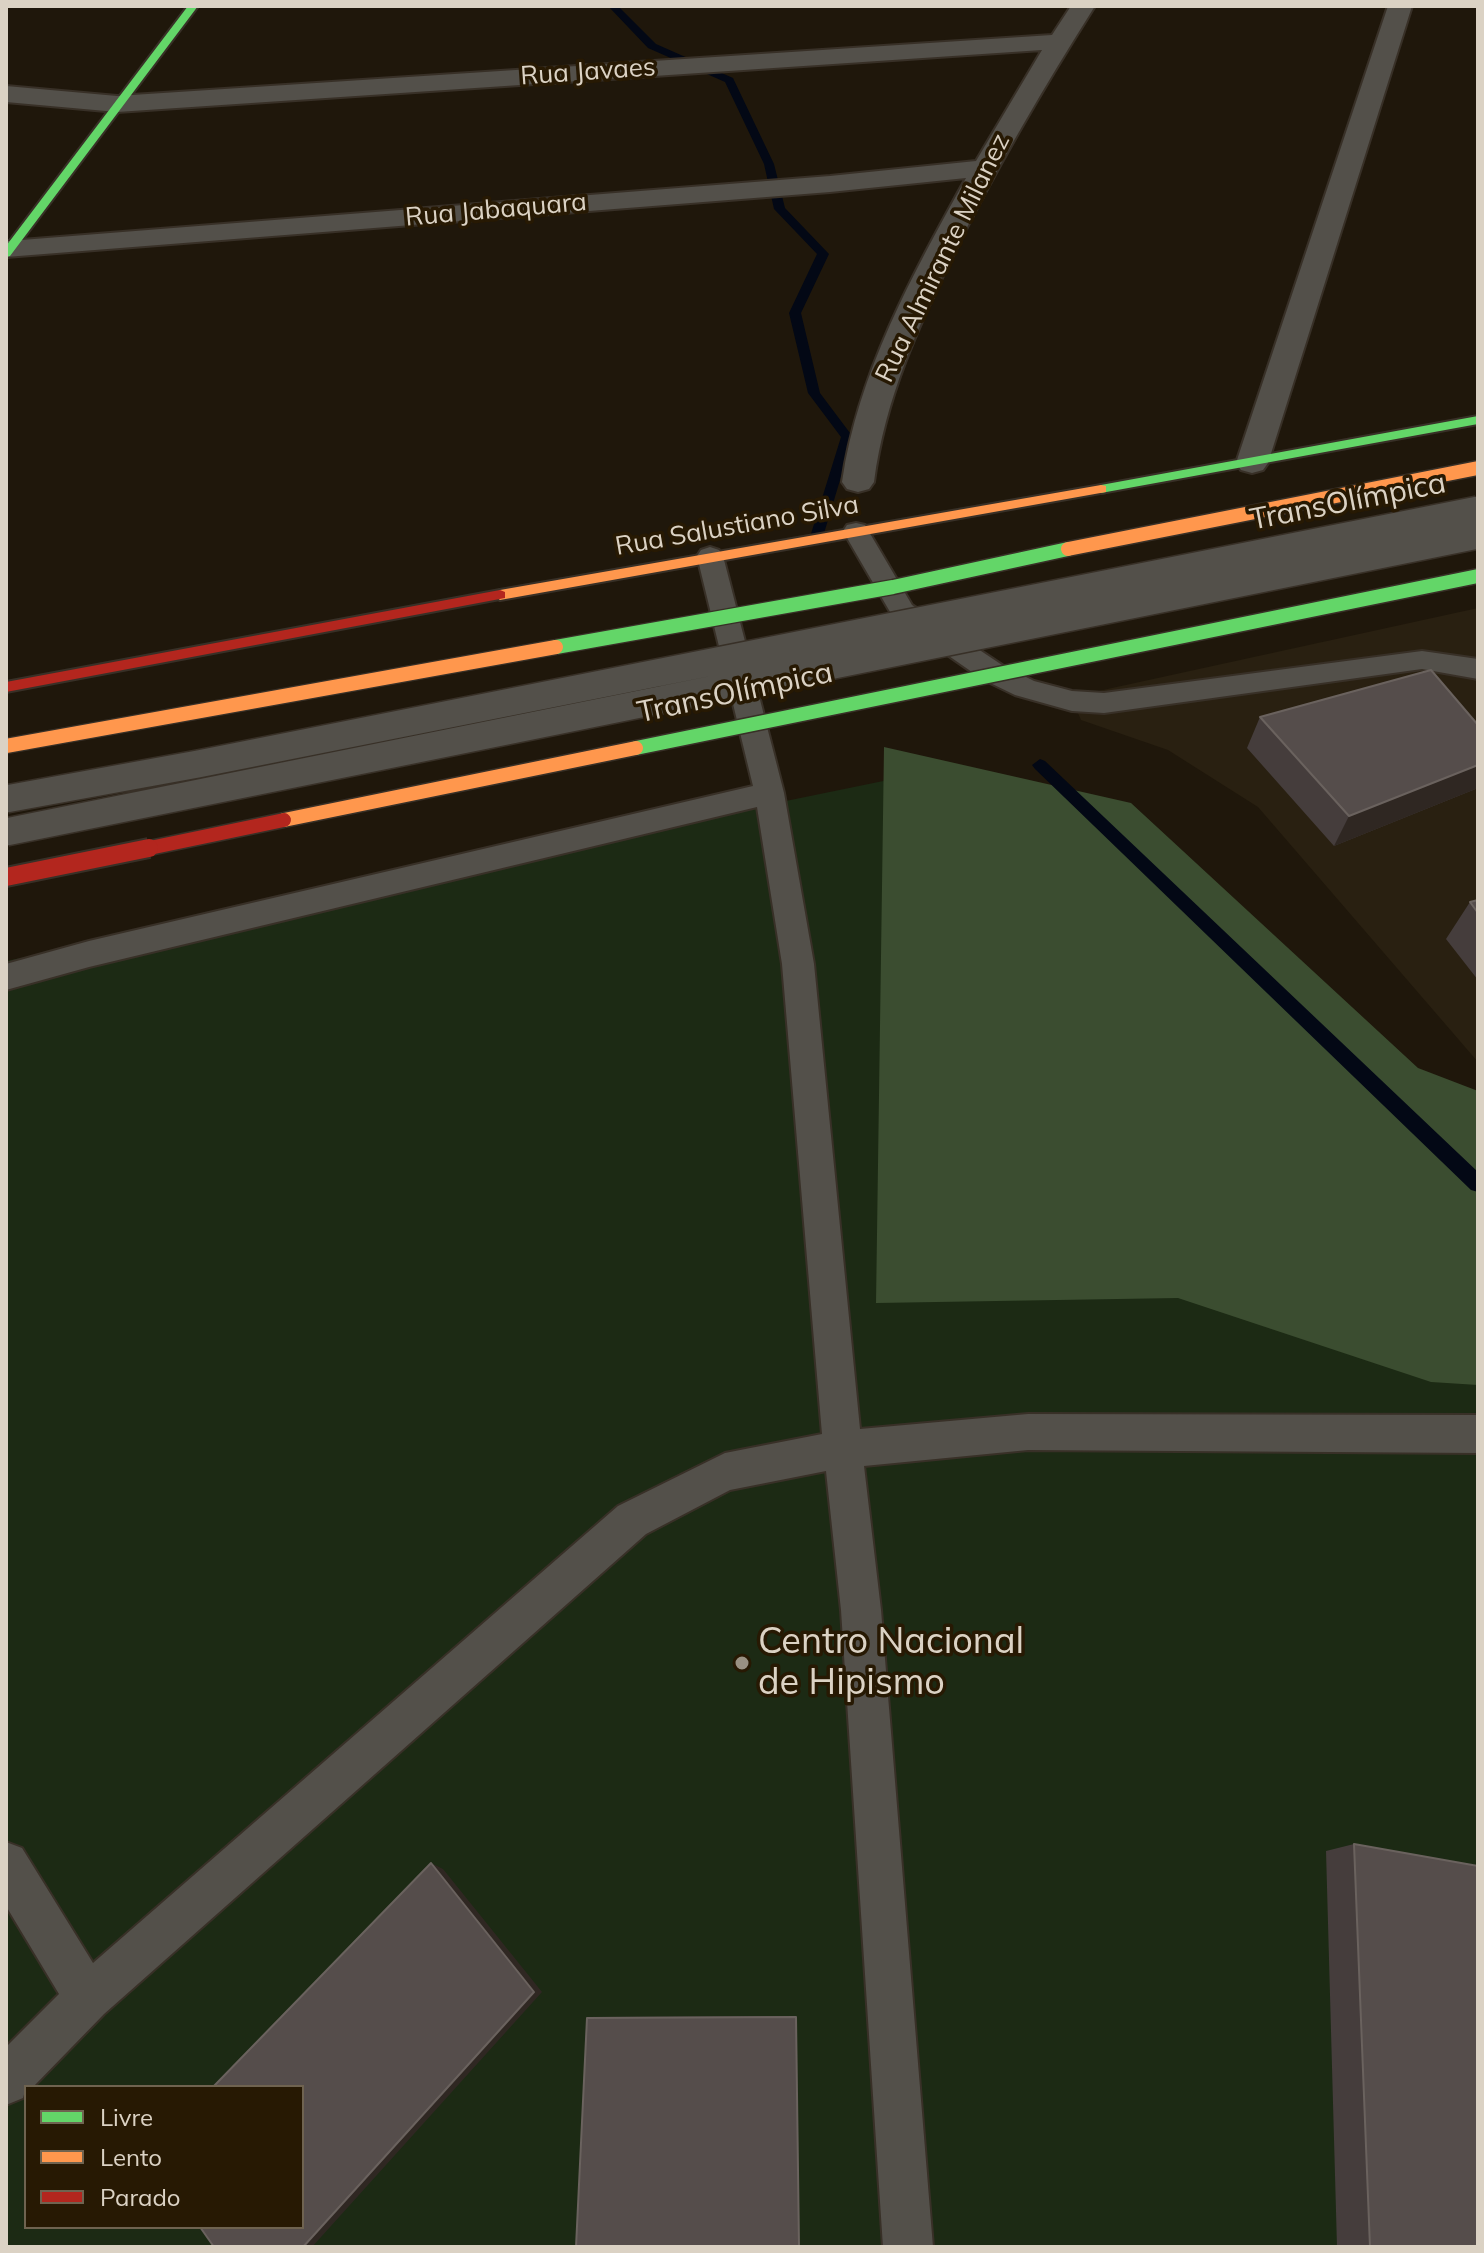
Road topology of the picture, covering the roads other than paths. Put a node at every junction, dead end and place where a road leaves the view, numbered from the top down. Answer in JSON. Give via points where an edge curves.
{"nodes":[{"id":1,"x":193,"y":6,"type":"edge"},
{"id":2,"x":1083,"y":6,"type":"edge"},
{"id":3,"x":1400,"y":6,"type":"edge"},
{"id":4,"x":1059,"y":42,"type":"junction"},
{"id":5,"x":6,"y":94,"type":"edge"},
{"id":6,"x":117,"y":104,"type":"junction"},
{"id":7,"x":982,"y":168,"type":"junction"},
{"id":8,"x":8,"y":251,"type":"edge"},
{"id":9,"x":1478,"y":420,"type":"edge"},
{"id":10,"x":1252,"y":463,"type":"junction"},
{"id":11,"x":1478,"y":468,"type":"edge"},
{"id":12,"x":858,"y":482,"type":"dead end"},
{"id":13,"x":1478,"y":510,"type":"edge"},
{"id":14,"x":856,"y":531,"type":"junction"},
{"id":15,"x":1478,"y":535,"type":"edge"},
{"id":16,"x":710,"y":556,"type":"junction"},
{"id":17,"x":1478,"y":576,"type":"edge"},
{"id":18,"x":1478,"y":669,"type":"edge"},
{"id":19,"x":6,"y":687,"type":"edge"},
{"id":20,"x":6,"y":746,"type":"edge"},
{"id":21,"x":769,"y":793,"type":"junction"},
{"id":22,"x":6,"y":799,"type":"edge"},
{"id":23,"x":6,"y":832,"type":"edge"},
{"id":24,"x":6,"y":877,"type":"edge"},
{"id":25,"x":6,"y":977,"type":"edge"},
{"id":26,"x":1478,"y":1434,"type":"edge"},
{"id":27,"x":843,"y":1449,"type":"junction"},
{"id":28,"x":6,"y":1864,"type":"edge"},
{"id":29,"x":88,"y":1998,"type":"junction"},
{"id":30,"x":6,"y":2081,"type":"edge"},
{"id":31,"x":908,"y":2247,"type":"edge"}],
"edges":[{"from":1,"to":6,"type":"main road"},
{"from":2,"to":4,"type":"street","name":"Rua Almirante Milanez"},
{"from":3,"to":10,"type":"street"},
{"from":4,"to":6,"type":"street","name":"Rua Javaes"},
{"from":4,"to":7,"type":"street","name":"Rua Almirante Milanez"},
{"from":5,"to":6,"type":"street","name":"Rua Javaes"},
{"from":6,"to":8,"type":"main road"},
{"from":7,"to":8,"type":"street","name":"Rua Jabaquara"},
{"from":7,"to":12,"type":"street","name":"Rua Almirante Milanez","via":[[878,389]]},
{"from":9,"to":10,"type":"main road","name":"Rua Salustiano Silva"},
{"from":10,"to":14,"type":"main road","name":"Rua Salustiano Silva"},
{"from":11,"to":20,"type":"main road","name":"TransOlímpica","bridge":true,"via":[[893,587]]},
{"from":13,"to":22,"type":"lane","name":"TransOlímpica","bridge":true},
{"from":14,"to":16,"type":"main road","name":"Rua Salustiano Silva"},
{"from":14,"to":18,"type":"lane","via":[[902,611],[992,672],[1072,701],[1104,703],[1422,660]]},
{"from":15,"to":23,"type":"lane","name":"TransOlímpica","bridge":true},
{"from":16,"to":19,"type":"main road","name":"Rua Salustiano Silva"},
{"from":16,"to":21,"type":"lane"},
{"from":17,"to":24,"type":"main road","name":"TransOlímpica","bridge":true},
{"from":21,"to":25,"type":"lane"},
{"from":21,"to":27,"type":"lane","via":[[798,964]]},
{"from":26,"to":27,"type":"lane","via":[[1028,1432]]},
{"from":27,"to":29,"type":"lane","via":[[725,1472],[632,1520]]},
{"from":27,"to":31,"type":"lane","via":[[861,1610]]},
{"from":28,"to":29,"type":"lane"},
{"from":29,"to":30,"type":"lane"}]}
